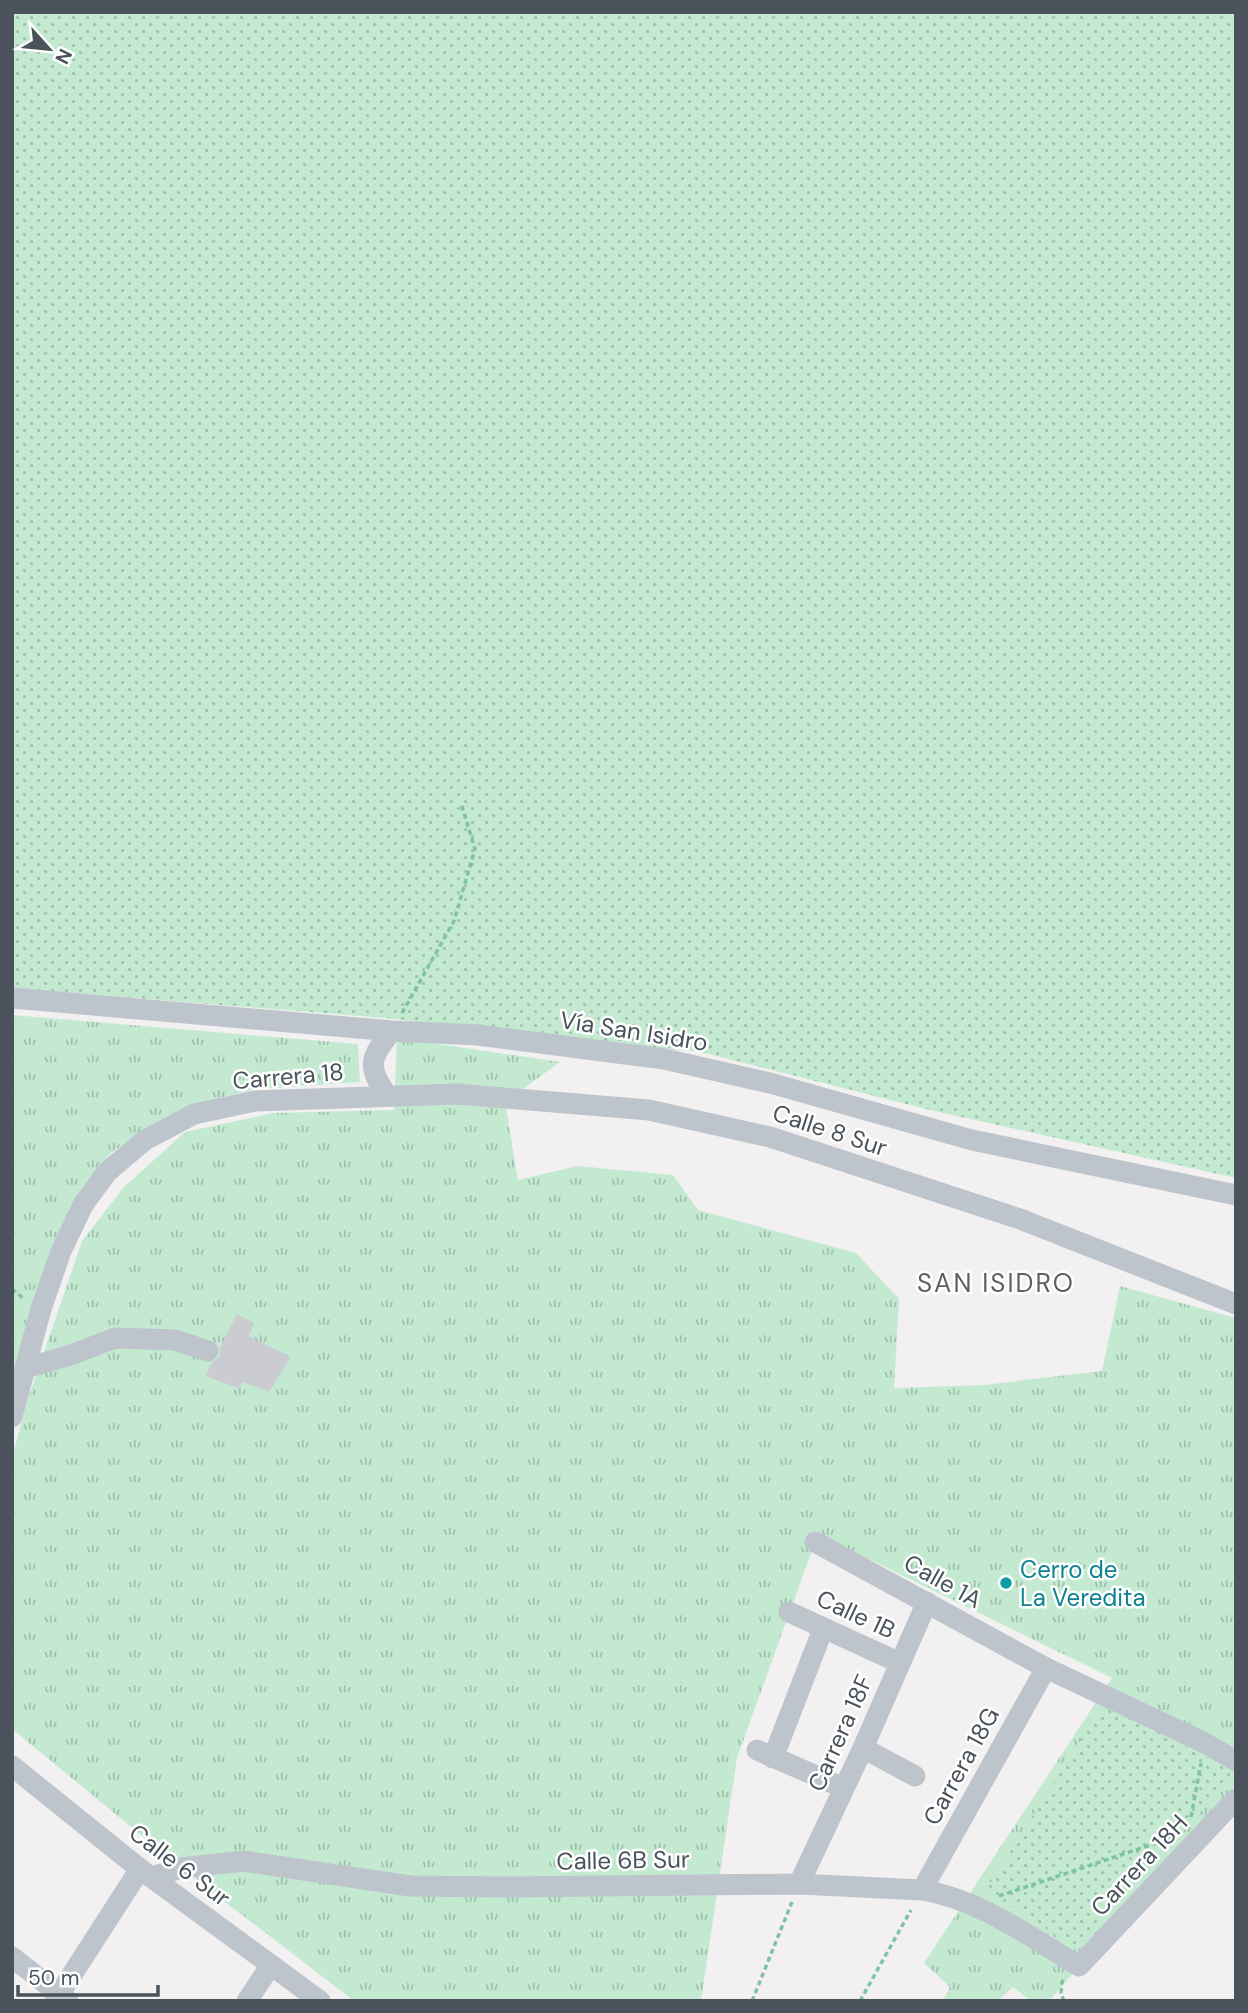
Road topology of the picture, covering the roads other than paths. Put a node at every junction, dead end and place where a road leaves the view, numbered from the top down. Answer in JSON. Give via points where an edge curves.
{"nodes":[{"id":1,"x":12,"y":998,"type":"edge"},
{"id":2,"x":392,"y":1031,"type":"junction"},
{"id":3,"x":388,"y":1096,"type":"junction"},
{"id":4,"x":1236,"y":1195,"type":"edge"},
{"id":5,"x":1236,"y":1304,"type":"edge"},
{"id":6,"x":208,"y":1351,"type":"dead end"},
{"id":7,"x":26,"y":1368,"type":"junction"},
{"id":8,"x":12,"y":1417,"type":"edge"},
{"id":9,"x":815,"y":1542,"type":"dead end"},
{"id":10,"x":928,"y":1602,"type":"junction"},
{"id":11,"x":789,"y":1612,"type":"dead end"},
{"id":12,"x":823,"y":1629,"type":"junction"},
{"id":13,"x":900,"y":1663,"type":"junction"},
{"id":14,"x":1046,"y":1668,"type":"junction"},
{"id":15,"x":863,"y":1748,"type":"junction"},
{"id":16,"x":1236,"y":1761,"type":"edge"},
{"id":17,"x":12,"y":1766,"type":"edge"},
{"id":18,"x":915,"y":1776,"type":"dead end"},
{"id":19,"x":844,"y":1788,"type":"junction"},
{"id":20,"x":1236,"y":1799,"type":"edge"},
{"id":21,"x":146,"y":1873,"type":"junction"},
{"id":22,"x":799,"y":1884,"type":"junction"},
{"id":23,"x":922,"y":1889,"type":"junction"},
{"id":24,"x":12,"y":1957,"type":"edge"},
{"id":25,"x":271,"y":1965,"type":"junction"},
{"id":26,"x":1079,"y":1966,"type":"joint"},
{"id":27,"x":61,"y":1999,"type":"edge"},
{"id":28,"x":247,"y":2001,"type":"edge"},
{"id":29,"x":320,"y":2001,"type":"edge"}],
"edges":[{"from":1,"to":2,"type":"street","name":"Vía San Isidro"},
{"from":2,"to":3,"type":"street","name":"Carrera 18","via":[[379,1046],[372,1066]]},
{"from":2,"to":4,"type":"street","name":"Vía San Isidro","via":[[478,1035],[664,1059],[770,1083],[972,1140]]},
{"from":3,"to":5,"type":"street","name":"Calle 8 Sur","via":[[457,1094],[649,1110],[770,1137],[1020,1219]]},
{"from":3,"to":7,"type":"street","name":"Carrera 18","via":[[256,1101],[194,1114],[145,1140],[107,1172],[82,1205],[41,1309]]},
{"from":6,"to":7,"type":"street","via":[[175,1340],[115,1338]]},
{"from":7,"to":8,"type":"street","name":"Carrera 18"},
{"from":9,"to":10,"type":"street","name":"Calle 1A"},
{"from":10,"to":13,"type":"street","name":"Carrera 18F"},
{"from":10,"to":14,"type":"street","name":"Calle 1A"},
{"from":11,"to":12,"type":"street","name":"Calle 1B"},
{"from":12,"to":13,"type":"street","name":"Calle 1B"},
{"from":12,"to":19,"type":"street","via":[[765,1754]]},
{"from":13,"to":15,"type":"street","name":"Carrera 18F"},
{"from":14,"to":16,"type":"street","name":"Calle 1A"},
{"from":14,"to":23,"type":"street","name":"Carrera 18G"},
{"from":15,"to":18,"type":"street"},
{"from":15,"to":19,"type":"street","name":"Carrera 18F"},
{"from":17,"to":21,"type":"street","name":"Calle 6 Sur"},
{"from":19,"to":22,"type":"street","name":"Carrera 18F"},
{"from":20,"to":26,"type":"street","name":"Carrera 18H"},
{"from":21,"to":22,"type":"street","name":"Calle 6B Sur","via":[[243,1861],[410,1885]]},
{"from":21,"to":25,"type":"street","name":"Calle 6 Sur"},
{"from":21,"to":27,"type":"street"},
{"from":22,"to":23,"type":"street","name":"Calle 6B Sur"},
{"from":23,"to":26,"type":"street","name":"Calle 6B Sur","via":[[971,1905]]},
{"from":24,"to":27,"type":"street"},
{"from":25,"to":28,"type":"street"},
{"from":25,"to":29,"type":"street","name":"Calle 6 Sur"}]}
